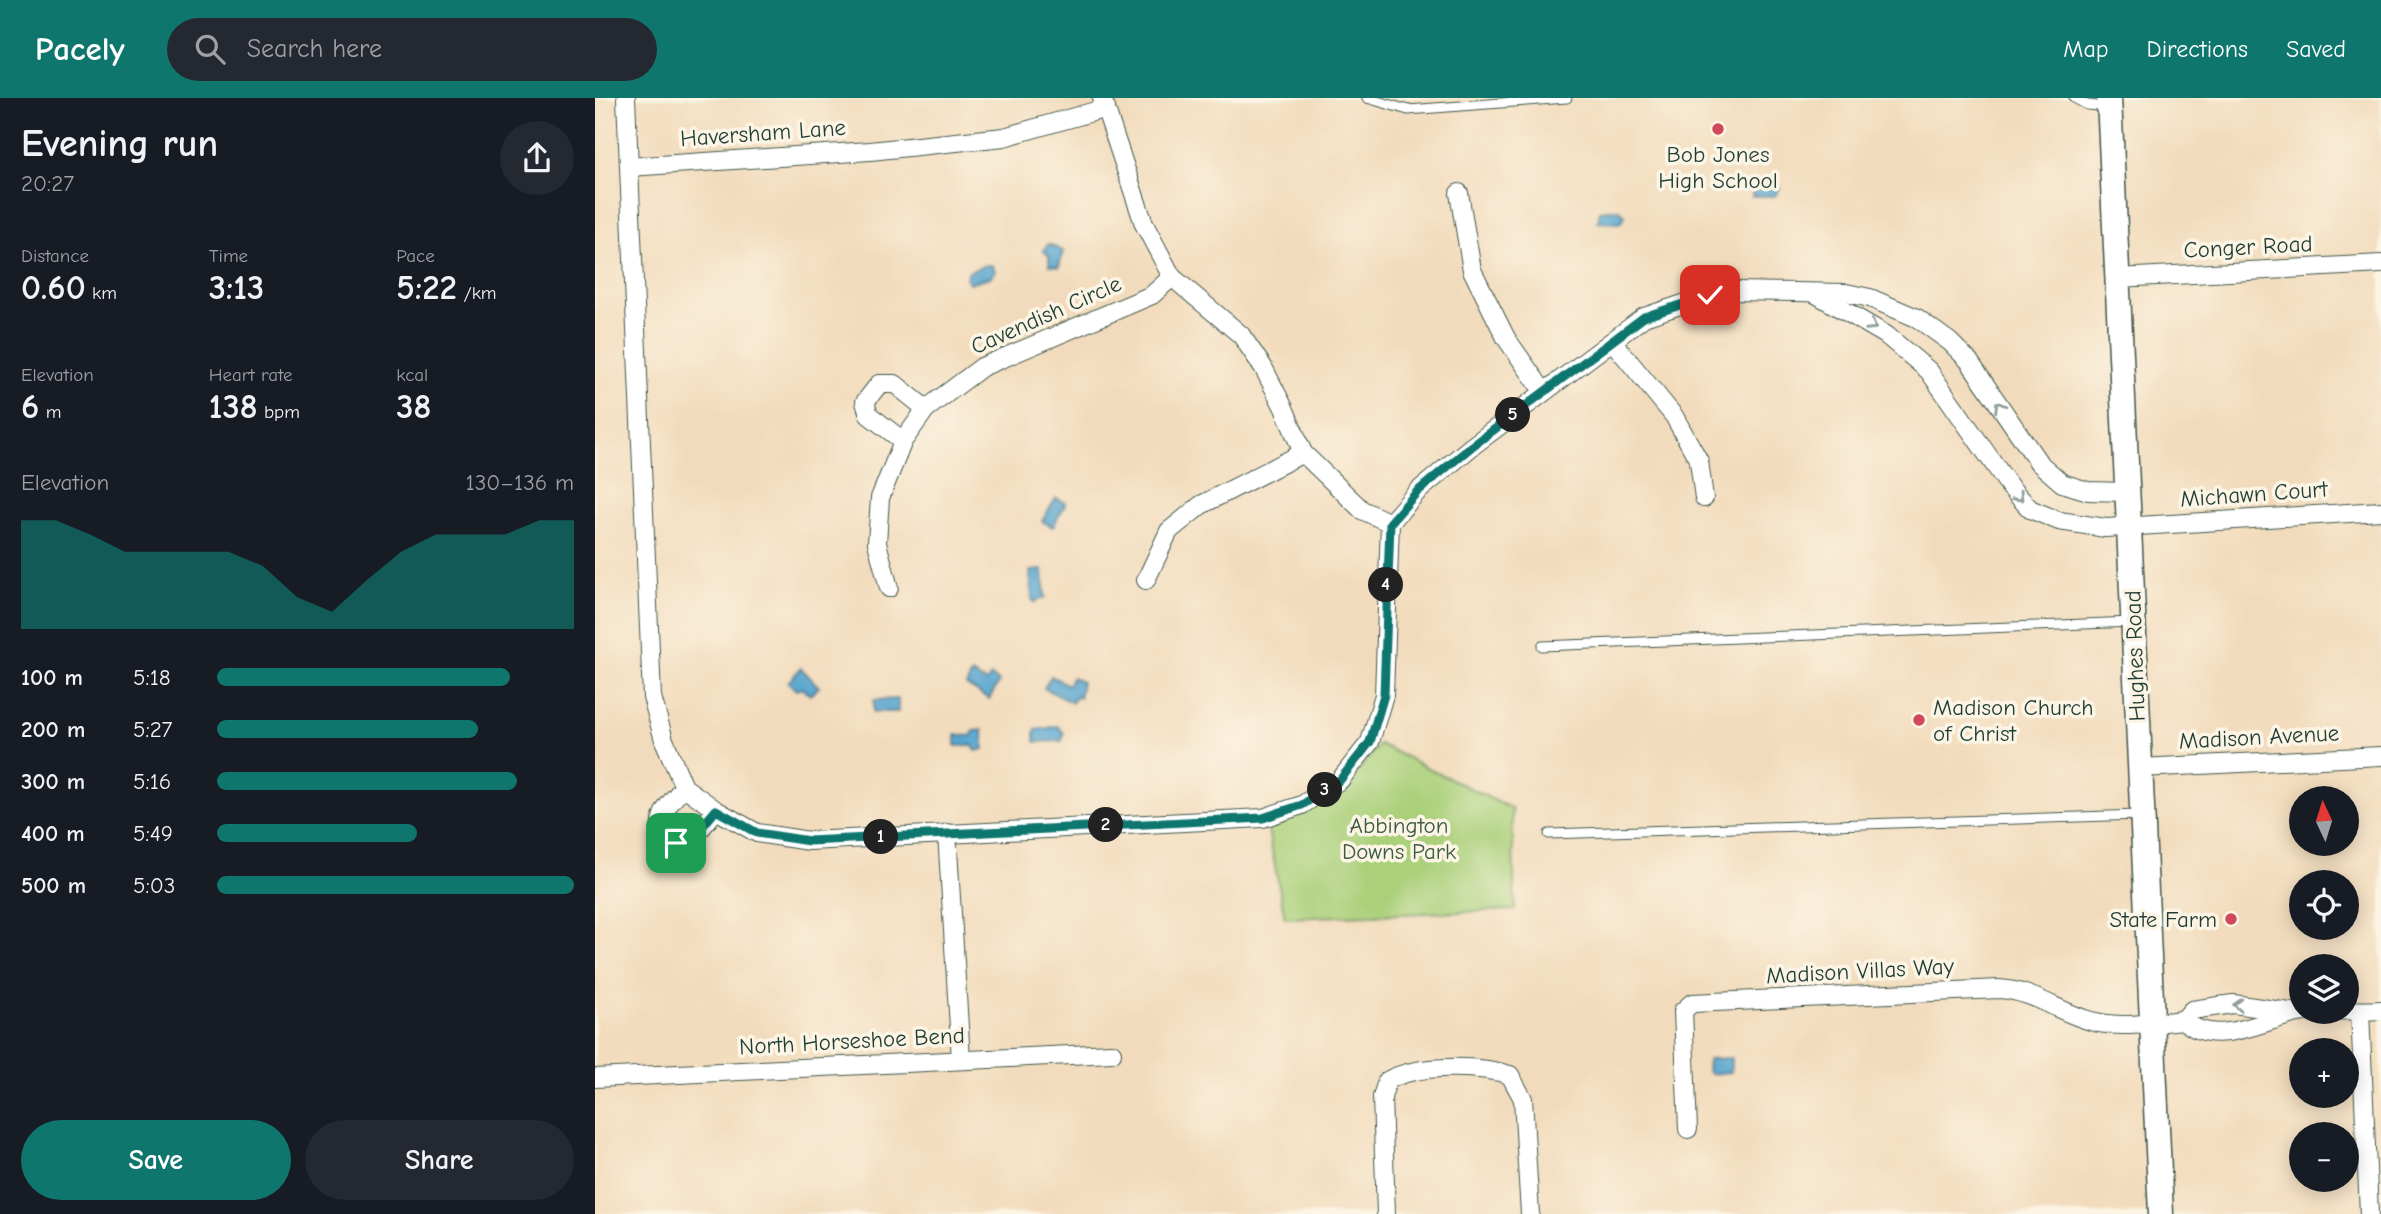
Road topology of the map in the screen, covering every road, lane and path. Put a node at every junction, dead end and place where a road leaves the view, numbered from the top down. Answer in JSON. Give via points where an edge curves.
{"nodes":[{"id":1,"x":626,"y":98,"type":"edge"},
{"id":2,"x":1367,"y":98,"type":"edge"},
{"id":3,"x":1567,"y":98,"type":"edge"},
{"id":4,"x":2074,"y":98,"type":"edge"},
{"id":5,"x":2109,"y":102,"type":"edge"},
{"id":6,"x":1104,"y":103,"type":"edge"},
{"id":7,"x":629,"y":167,"type":"junction"},
{"id":8,"x":1459,"y":193,"type":"dead end"},
{"id":9,"x":2381,"y":264,"type":"edge"},
{"id":10,"x":1172,"y":277,"type":"junction"},
{"id":11,"x":2118,"y":278,"type":"junction"},
{"id":12,"x":1813,"y":292,"type":"junction"},
{"id":13,"x":1613,"y":342,"type":"junction"},
{"id":14,"x":1543,"y":391,"type":"junction"},
{"id":15,"x":926,"y":408,"type":"junction"},
{"id":16,"x":903,"y":442,"type":"junction"},
{"id":17,"x":1303,"y":453,"type":"junction"},
{"id":18,"x":2127,"y":492,"type":"junction"},
{"id":19,"x":1704,"y":498,"type":"dead end"},
{"id":20,"x":2381,"y":511,"type":"edge"},
{"id":21,"x":1390,"y":523,"type":"junction"},
{"id":22,"x":2129,"y":527,"type":"junction"},
{"id":23,"x":1146,"y":580,"type":"dead end"},
{"id":24,"x":888,"y":588,"type":"dead end"},
{"id":25,"x":2134,"y":622,"type":"junction"},
{"id":26,"x":1542,"y":646,"type":"dead end"},
{"id":27,"x":2381,"y":756,"type":"edge"},
{"id":28,"x":2140,"y":768,"type":"junction"},
{"id":29,"x":684,"y":787,"type":"junction"},
{"id":30,"x":716,"y":810,"type":"junction"},
{"id":31,"x":2142,"y":815,"type":"junction"},
{"id":32,"x":947,"y":833,"type":"junction"},
{"id":33,"x":1549,"y":834,"type":"dead end"},
{"id":34,"x":2381,"y":1010,"type":"edge"},
{"id":35,"x":2360,"y":1011,"type":"joint"},
{"id":36,"x":2289,"y":1012,"type":"edge"},
{"id":37,"x":2289,"y":1016,"type":"edge"},
{"id":38,"x":2183,"y":1020,"type":"junction"},
{"id":39,"x":2154,"y":1023,"type":"junction"},
{"id":40,"x":1112,"y":1053,"type":"dead end"},
{"id":41,"x":961,"y":1060,"type":"junction"},
{"id":42,"x":595,"y":1078,"type":"edge"},
{"id":43,"x":1688,"y":1129,"type":"dead end"},
{"id":44,"x":1386,"y":1214,"type":"edge"},
{"id":45,"x":1530,"y":1214,"type":"edge"},
{"id":46,"x":2161,"y":1214,"type":"edge"},
{"id":47,"x":2369,"y":1214,"type":"edge"}],
"edges":[{"from":1,"to":7,"type":"street"},
{"from":2,"to":3,"type":"lane","via":[[1408,110]]},
{"from":4,"to":5,"type":"lane","via":[[2087,105]]},
{"from":5,"to":11,"type":"main road","name":"Hughes Road"},
{"from":6,"to":7,"type":"street","name":"Haversham Lane","via":[[1004,137]]},
{"from":6,"to":10,"type":"street","via":[[1144,224]]},
{"from":7,"to":29,"type":"street","via":[[652,697]]},
{"from":8,"to":14,"type":"street","via":[[1472,270],[1500,328]]},
{"from":9,"to":11,"type":"street","name":"Conger Road"},
{"from":10,"to":15,"type":"street","name":"Cavendish Circle","via":[[1152,295],[982,368]]},
{"from":10,"to":17,"type":"street","via":[[1241,335],[1284,408]]},
{"from":11,"to":18,"type":"main road","name":"Hughes Road"},
{"from":12,"to":13,"type":"street","via":[[1757,290],[1710,295],[1644,317]]},
{"from":18,"to":12,"type":"street","one_way":true,"via":[[2088,491],[2062,483],[2039,463],[1969,361],[1917,318],[1870,298]]},
{"from":12,"to":22,"type":"street","name":"Michawn Court","one_way":true,"via":[[1886,335],[1929,371],[2030,509],[2084,526]]},
{"from":13,"to":14,"type":"street"},
{"from":13,"to":19,"type":"street","via":[[1674,416],[1699,461]]},
{"from":14,"to":21,"type":"street","via":[[1417,492]]},
{"from":15,"to":16,"type":"street","name":"Cavendish Circle"},
{"from":15,"to":16,"type":"street","via":[[895,384],[879,384],[870,392],[865,402],[869,415]]},
{"from":16,"to":24,"type":"street","name":"Cavendish Circle","via":[[880,498],[877,543]]},
{"from":17,"to":21,"type":"street","via":[[1362,510]]},
{"from":17,"to":23,"type":"street","via":[[1201,505],[1169,531]]},
{"from":18,"to":22,"type":"main road","name":"Hughes Road"},
{"from":20,"to":22,"type":"street","name":"Michawn Court"},
{"from":21,"to":32,"type":"street","via":[[1384,695],[1370,742],[1340,780],[1302,805],[1263,818]]},
{"from":22,"to":25,"type":"main road","name":"Hughes Road"},
{"from":25,"to":26,"type":"lane"},
{"from":25,"to":28,"type":"main road","name":"Hughes Road"},
{"from":27,"to":28,"type":"street","name":"Madison Avenue"},
{"from":28,"to":31,"type":"main road","name":"Hughes Road"},
{"from":29,"to":30,"type":"street"},
{"from":29,"to":30,"type":"street","via":[[662,813],[658,828],[664,840],[691,840]]},
{"from":30,"to":32,"type":"street","via":[[757,833],[809,841]]},
{"from":31,"to":33,"type":"lane"},
{"from":31,"to":39,"type":"main road","name":"Hughes Road"},
{"from":32,"to":41,"type":"street"},
{"from":34,"to":35,"type":"street"},
{"from":35,"to":47,"type":"street"},
{"from":36,"to":38,"type":"street","one_way":true,"via":[[2233,1004],[2192,1010]]},
{"from":37,"to":38,"type":"street","via":[[2208,1032],[2194,1030]]},
{"from":38,"to":39,"type":"street","name":"Madison Villas Way"},
{"from":39,"to":43,"type":"street","name":"Madison Villas Way","via":[[2091,1021],[2019,990],[1999,989],[1692,1003],[1683,1012]]},
{"from":39,"to":46,"type":"main road","name":"Hughes Road"},
{"from":40,"to":41,"type":"street","name":"North Horseshoe Bend"},
{"from":41,"to":42,"type":"street","name":"North Horseshoe Bend"},
{"from":44,"to":45,"type":"street","via":[[1383,1097],[1387,1081],[1401,1073],[1486,1067],[1510,1075],[1523,1099]]}]}
